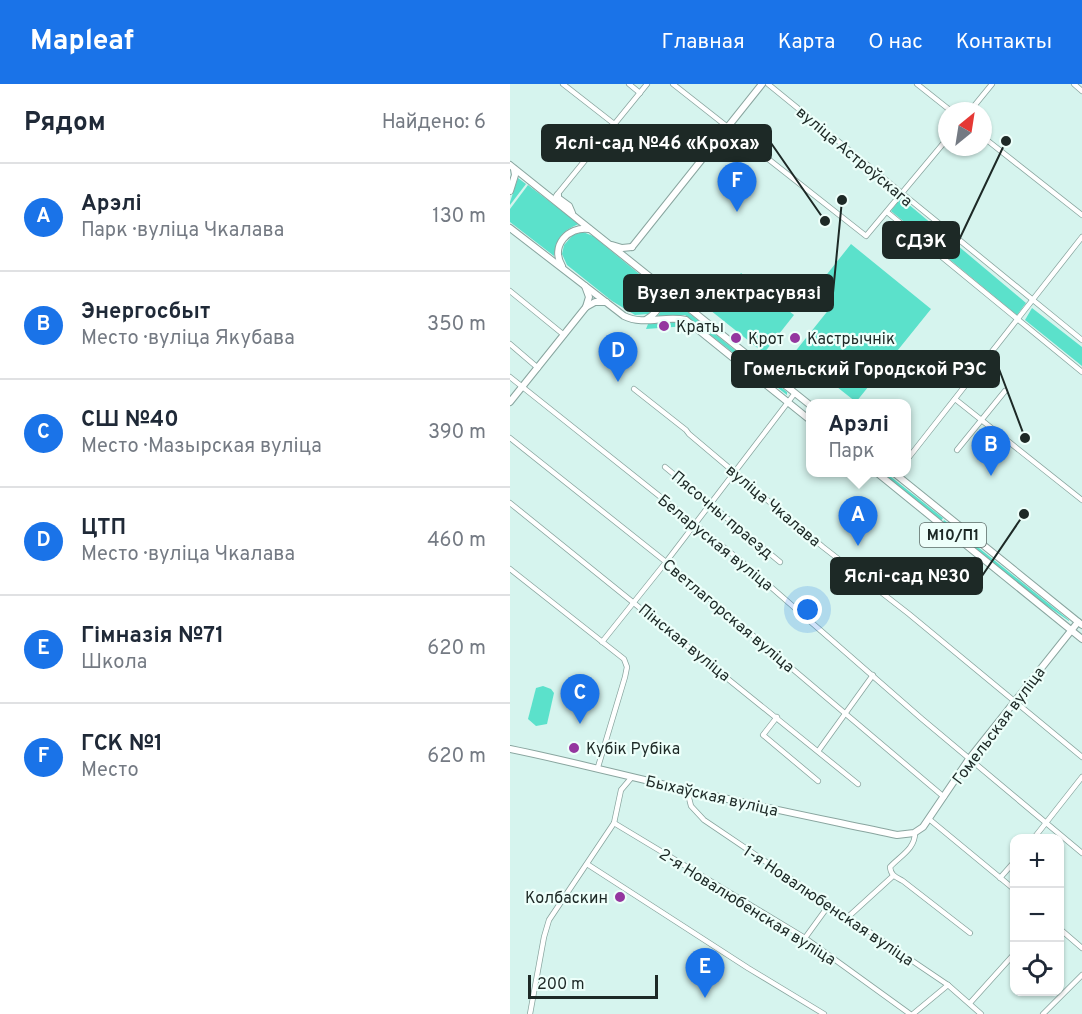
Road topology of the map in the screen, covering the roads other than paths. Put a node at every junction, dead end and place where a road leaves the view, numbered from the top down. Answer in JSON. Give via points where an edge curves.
{"nodes":[{"id":1,"x":563,"y":84,"type":"edge"},
{"id":2,"x":629,"y":84,"type":"edge"},
{"id":3,"x":647,"y":84,"type":"edge"},
{"id":4,"x":673,"y":84,"type":"edge"},
{"id":5,"x":762,"y":84,"type":"edge"},
{"id":6,"x":768,"y":84,"type":"edge"},
{"id":7,"x":917,"y":84,"type":"edge"},
{"id":8,"x":992,"y":84,"type":"edge"},
{"id":9,"x":1074,"y":84,"type":"edge"},
{"id":10,"x":1082,"y":91,"type":"edge"},
{"id":11,"x":640,"y":93,"type":"junction"},
{"id":12,"x":940,"y":102,"type":"edge"},
{"id":13,"x":977,"y":102,"type":"edge"},
{"id":14,"x":613,"y":123,"type":"junction"},
{"id":15,"x":728,"y":126,"type":"junction"},
{"id":16,"x":992,"y":144,"type":"edge"},
{"id":17,"x":938,"y":150,"type":"edge"},
{"id":18,"x":512,"y":167,"type":"edge"},
{"id":19,"x":510,"y":191,"type":"edge"},
{"id":20,"x":902,"y":194,"type":"junction"},
{"id":21,"x":556,"y":197,"type":"junction"},
{"id":22,"x":887,"y":212,"type":"junction"},
{"id":23,"x":1082,"y":215,"type":"edge"},
{"id":24,"x":510,"y":228,"type":"edge"},
{"id":25,"x":591,"y":230,"type":"junction"},
{"id":26,"x":1082,"y":237,"type":"edge"},
{"id":27,"x":609,"y":244,"type":"junction"},
{"id":28,"x":632,"y":247,"type":"junction"},
{"id":29,"x":638,"y":268,"type":"junction"},
{"id":30,"x":564,"y":269,"type":"junction"},
{"id":31,"x":659,"y":284,"type":"junction"},
{"id":32,"x":585,"y":285,"type":"junction"},
{"id":33,"x":510,"y":291,"type":"edge"},
{"id":34,"x":607,"y":302,"type":"junction"},
{"id":35,"x":1033,"y":302,"type":"junction"},
{"id":36,"x":586,"y":307,"type":"junction"},
{"id":37,"x":1018,"y":320,"type":"junction"},
{"id":38,"x":643,"y":321,"type":"junction"},
{"id":39,"x":564,"y":335,"type":"junction"},
{"id":40,"x":1082,"y":340,"type":"edge"},
{"id":41,"x":510,"y":344,"type":"edge"},
{"id":42,"x":538,"y":368,"type":"junction"},
{"id":43,"x":1082,"y":372,"type":"edge"},
{"id":44,"x":510,"y":377,"type":"edge"},
{"id":45,"x":522,"y":387,"type":"junction"},
{"id":46,"x":634,"y":389,"type":"dead end"},
{"id":47,"x":1005,"y":391,"type":"dead end"},
{"id":48,"x":795,"y":393,"type":"junction"},
{"id":49,"x":955,"y":399,"type":"junction"},
{"id":50,"x":510,"y":402,"type":"edge"},
{"id":51,"x":788,"y":402,"type":"junction"},
{"id":52,"x":806,"y":402,"type":"edge"},
{"id":53,"x":806,"y":417,"type":"edge"},
{"id":54,"x":981,"y":419,"type":"junction"},
{"id":55,"x":510,"y":438,"type":"edge"},
{"id":56,"x":957,"y":450,"type":"dead end"},
{"id":57,"x":911,"y":454,"type":"edge"},
{"id":58,"x":665,"y":467,"type":"dead end"},
{"id":59,"x":735,"y":472,"type":"junction"},
{"id":60,"x":882,"y":477,"type":"edge"},
{"id":61,"x":900,"y":477,"type":"edge"},
{"id":62,"x":1082,"y":500,"type":"edge"},
{"id":63,"x":510,"y":503,"type":"edge"},
{"id":64,"x":711,"y":503,"type":"junction"},
{"id":65,"x":694,"y":524,"type":"junction"},
{"id":66,"x":666,"y":562,"type":"junction"},
{"id":67,"x":780,"y":562,"type":"dead end"},
{"id":68,"x":510,"y":569,"type":"edge"},
{"id":69,"x":634,"y":602,"type":"junction"},
{"id":70,"x":1081,"y":621,"type":"edge"},
{"id":71,"x":1071,"y":630,"type":"junction"},
{"id":72,"x":1082,"y":639,"type":"edge"},
{"id":73,"x":602,"y":642,"type":"junction"},
{"id":74,"x":873,"y":675,"type":"junction"},
{"id":75,"x":1014,"y":701,"type":"junction"},
{"id":76,"x":845,"y":713,"type":"junction"},
{"id":77,"x":777,"y":717,"type":"junction"},
{"id":78,"x":510,"y":749,"type":"edge"},
{"id":79,"x":819,"y":750,"type":"junction"},
{"id":80,"x":1082,"y":757,"type":"edge"},
{"id":81,"x":969,"y":759,"type":"junction"},
{"id":82,"x":598,"y":767,"type":"junction"},
{"id":83,"x":632,"y":777,"type":"junction"},
{"id":84,"x":1082,"y":777,"type":"edge"},
{"id":85,"x":818,"y":781,"type":"dead end"},
{"id":86,"x":858,"y":784,"type":"dead end"},
{"id":87,"x":687,"y":790,"type":"junction"},
{"id":88,"x":944,"y":797,"type":"junction"},
{"id":89,"x":929,"y":819,"type":"junction"},
{"id":90,"x":614,"y":823,"type":"junction"},
{"id":91,"x":1046,"y":823,"type":"junction"},
{"id":92,"x":914,"y":833,"type":"junction"},
{"id":93,"x":1037,"y":834,"type":"edge"},
{"id":94,"x":1082,"y":853,"type":"edge"},
{"id":95,"x":587,"y":864,"type":"junction"},
{"id":96,"x":1010,"y":866,"type":"edge"},
{"id":97,"x":893,"y":876,"type":"junction"},
{"id":98,"x":1000,"y":878,"type":"junction"},
{"id":99,"x":1012,"y":888,"type":"edge"},
{"id":100,"x":829,"y":905,"type":"junction"},
{"id":101,"x":848,"y":917,"type":"junction"},
{"id":102,"x":970,"y":933,"type":"dead end"},
{"id":103,"x":1064,"y":933,"type":"edge"},
{"id":104,"x":805,"y":938,"type":"junction"},
{"id":105,"x":1082,"y":948,"type":"edge"},
{"id":106,"x":1010,"y":958,"type":"edge"},
{"id":107,"x":1082,"y":975,"type":"edge"},
{"id":108,"x":948,"y":985,"type":"junction"},
{"id":109,"x":970,"y":1003,"type":"junction"},
{"id":110,"x":530,"y":1014,"type":"edge"},
{"id":111,"x":824,"y":1014,"type":"edge"},
{"id":112,"x":911,"y":1014,"type":"edge"},
{"id":113,"x":981,"y":1014,"type":"edge"},
{"id":114,"x":1043,"y":1014,"type":"edge"}],
"edges":[{"from":1,"to":14,"type":"street"},
{"from":2,"to":11,"type":"street"},
{"from":3,"to":11,"type":"street"},
{"from":4,"to":15,"type":"street"},
{"from":5,"to":15,"type":"main road"},
{"from":6,"to":20,"type":"street","name":"вуліца Астроўскага"},
{"from":7,"to":12,"type":"street"},
{"from":8,"to":13,"type":"street"},
{"from":9,"to":10,"type":"street"},
{"from":11,"to":14,"type":"street"},
{"from":14,"to":21,"type":"street"},
{"from":15,"to":22,"type":"street","via":[[866,236]]},
{"from":15,"to":28,"type":"main road"},
{"from":16,"to":23,"type":"street"},
{"from":17,"to":20,"type":"street"},
{"from":18,"to":19,"type":"main road","via":[[515,175]]},
{"from":18,"to":21,"type":"main road"},
{"from":20,"to":22,"type":"street"},
{"from":20,"to":35,"type":"street","name":"вуліца Астроўскага"},
{"from":21,"to":25,"type":"main road"},
{"from":22,"to":37,"type":"street","name":"вуліца Астроўскага"},
{"from":24,"to":30,"type":"main road"},
{"from":25,"to":27,"type":"main road"},
{"from":25,"to":30,"type":"main road","via":[[575,230],[562,241],[558,257]]},
{"from":26,"to":35,"type":"street"},
{"from":27,"to":28,"type":"main road"},
{"from":27,"to":29,"type":"main road"},
{"from":28,"to":29,"type":"main road"},
{"from":29,"to":31,"type":"main road"},
{"from":30,"to":32,"type":"main road"},
{"from":31,"to":38,"type":"main road","via":[[660,305],[654,315]]},
{"from":31,"to":48,"type":"main road"},
{"from":32,"to":34,"type":"main road"},
{"from":32,"to":36,"type":"main road","via":[[589,297]]},
{"from":33,"to":39,"type":"street"},
{"from":34,"to":36,"type":"main road"},
{"from":34,"to":38,"type":"main road","via":[[624,316]]},
{"from":35,"to":37,"type":"street"},
{"from":35,"to":40,"type":"street","name":"вуліца Астроўскага"},
{"from":36,"to":39,"type":"main road"},
{"from":37,"to":43,"type":"street","name":"вуліца Астроўскага"},
{"from":37,"to":49,"type":"street"},
{"from":38,"to":51,"type":"main road","via":[[686,321]]},
{"from":39,"to":42,"type":"main road"},
{"from":41,"to":42,"type":"street"},
{"from":42,"to":45,"type":"main road"},
{"from":44,"to":45,"type":"street","name":"Беларуская вуліца"},
{"from":45,"to":50,"type":"main road"},
{"from":45,"to":65,"type":"street","name":"Беларуская вуліца"},
{"from":46,"to":59,"type":"street","name":"вуліца Чкалава"},
{"from":47,"to":54,"type":"street"},
{"from":48,"to":51,"type":"street"},
{"from":48,"to":52,"type":"main road"},
{"from":49,"to":54,"type":"street"},
{"from":49,"to":57,"type":"street"},
{"from":51,"to":53,"type":"main road"},
{"from":51,"to":59,"type":"street"},
{"from":54,"to":56,"type":"street"},
{"from":54,"to":62,"type":"street"},
{"from":55,"to":66,"type":"street","name":"Светлагорская вуліца"},
{"from":58,"to":64,"type":"street","name":"Пясочны праезд"},
{"from":59,"to":64,"type":"street"},
{"from":59,"to":75,"type":"street","name":"вуліца Чкалава"},
{"from":60,"to":71,"type":"main road","number":"М10/П1"},
{"from":61,"to":70,"type":"main road","number":"М10/П1"},
{"from":63,"to":69,"type":"street","name":"Пінская вуліца"},
{"from":64,"to":65,"type":"street"},
{"from":64,"to":67,"type":"street","name":"Пясочны праезд"},
{"from":65,"to":66,"type":"street"},
{"from":65,"to":74,"type":"street","name":"Беларуская вуліца"},
{"from":66,"to":69,"type":"street"},
{"from":66,"to":76,"type":"street","name":"Светлагорская вуліца"},
{"from":68,"to":73,"type":"street"},
{"from":69,"to":73,"type":"street"},
{"from":69,"to":77,"type":"street","name":"Пінская вуліца"},
{"from":70,"to":71,"type":"main road","name":"Гомельская вуліца"},
{"from":71,"to":72,"type":"main road","number":"М10/П1"},
{"from":71,"to":75,"type":"main road","name":"Гомельская вуліца"},
{"from":73,"to":82,"type":"street","via":[[624,659],[627,667]]},
{"from":74,"to":76,"type":"street"},
{"from":74,"to":81,"type":"street","name":"Беларуская вуліца"},
{"from":75,"to":80,"type":"street","name":"вуліца Чкалава"},
{"from":75,"to":81,"type":"main road","name":"Гомельская вуліца"},
{"from":76,"to":79,"type":"street"},
{"from":76,"to":88,"type":"street","name":"Светлагорская вуліца"},
{"from":77,"to":79,"type":"street","name":"Пінская вуліца"},
{"from":77,"to":85,"type":"street","via":[[763,735]]},
{"from":78,"to":82,"type":"main road","name":"Быхаўская вуліца"},
{"from":79,"to":86,"type":"street","name":"Пінская вуліца"},
{"from":81,"to":88,"type":"main road","name":"Гомельская вуліца"},
{"from":81,"to":91,"type":"street","name":"Беларуская вуліца"},
{"from":82,"to":83,"type":"main road","name":"Быхаўская вуліца"},
{"from":83,"to":87,"type":"main road","name":"Быхаўская вуліца"},
{"from":83,"to":90,"type":"street","via":[[621,790]]},
{"from":84,"to":91,"type":"street"},
{"from":87,"to":92,"type":"main road","name":"Быхаўская вуліца","via":[[897,835]]},
{"from":87,"to":100,"type":"street","name":"1-я Новалюбенская вуліца","via":[[691,806],[704,820]]},
{"from":88,"to":89,"type":"main road","name":"Гомельская вуліца"},
{"from":89,"to":92,"type":"main road","name":"Гомельская вуліца"},
{"from":89,"to":98,"type":"street"},
{"from":90,"to":95,"type":"street"},
{"from":90,"to":104,"type":"street","name":"2-я Новалюбенская вуліца"},
{"from":91,"to":93,"type":"street"},
{"from":91,"to":94,"type":"street","name":"Беларуская вуліца"},
{"from":92,"to":97,"type":"street","via":[[912,847],[890,867]]},
{"from":95,"to":110,"type":"street","via":[[549,920]]},
{"from":95,"to":111,"type":"street"},
{"from":96,"to":98,"type":"street"},
{"from":97,"to":101,"type":"street"},
{"from":97,"to":102,"type":"street"},
{"from":98,"to":99,"type":"street"},
{"from":100,"to":101,"type":"street","name":"1-я Новалюбенская вуліца"},
{"from":100,"to":104,"type":"street"},
{"from":101,"to":108,"type":"street","name":"1-я Новалюбенская вуліца"},
{"from":103,"to":105,"type":"street"},
{"from":104,"to":112,"type":"street","name":"2-я Новалюбенская вуліца"},
{"from":106,"to":109,"type":"street"},
{"from":107,"to":114,"type":"street"},
{"from":108,"to":109,"type":"street","name":"1-я Новалюбенская вуліца"},
{"from":108,"to":112,"type":"street"},
{"from":109,"to":113,"type":"street","name":"1-я Новалюбенская вуліца"}]}
